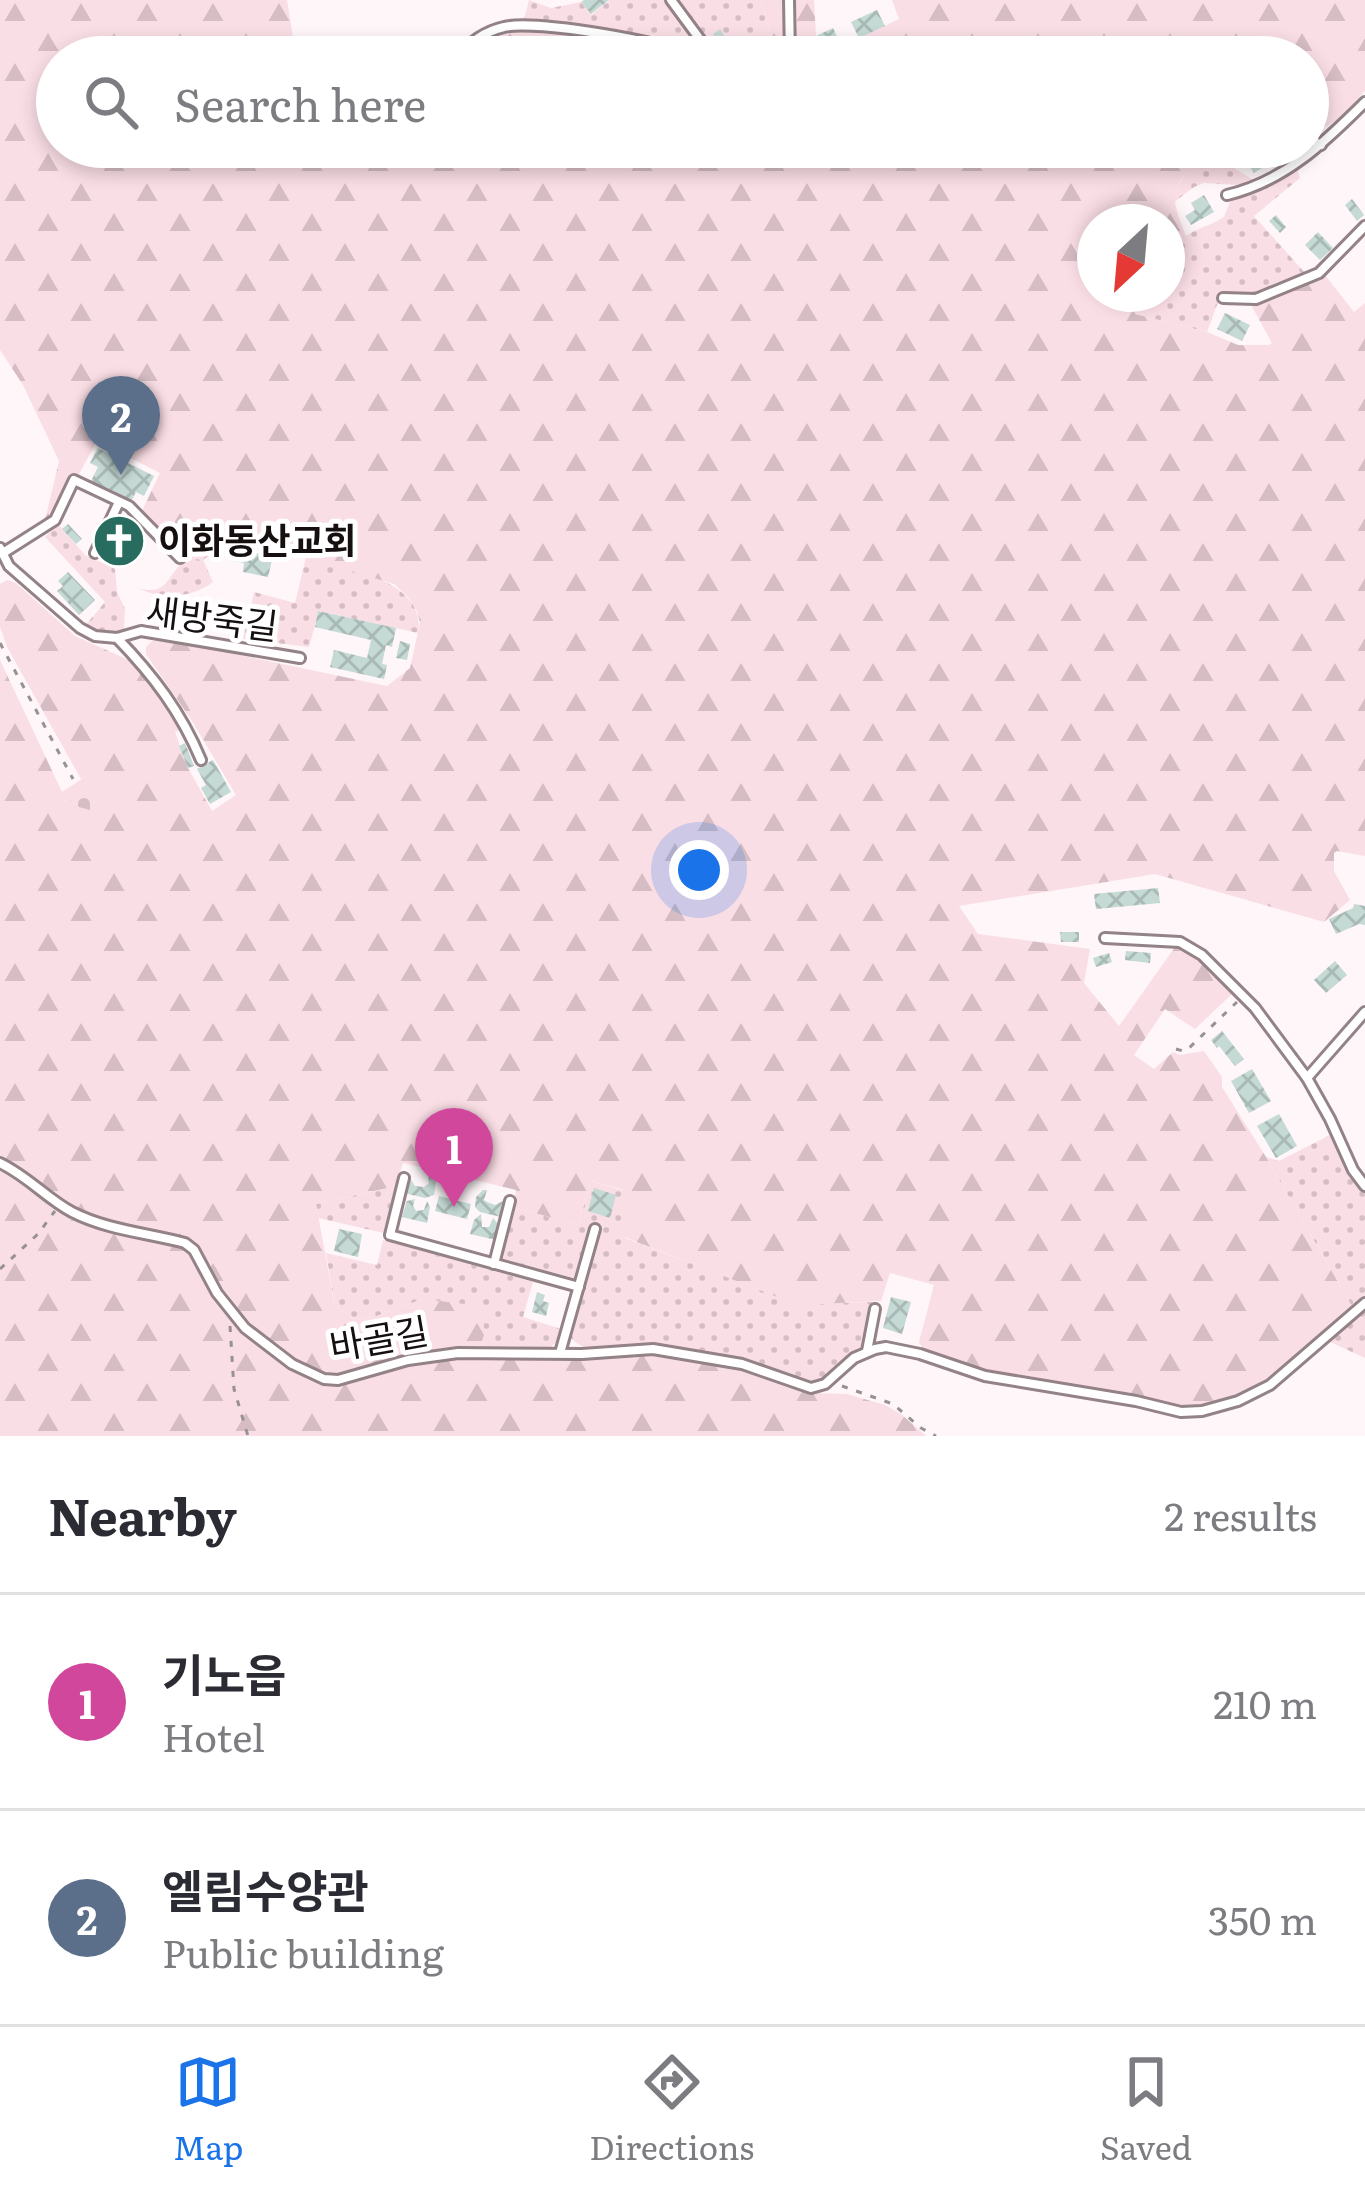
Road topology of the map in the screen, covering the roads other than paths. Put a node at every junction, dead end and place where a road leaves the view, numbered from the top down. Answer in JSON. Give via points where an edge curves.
{"nodes":[{"id":1,"x":671,"y":0,"type":"edge"},
{"id":2,"x":788,"y":0,"type":"edge"},
{"id":3,"x":484,"y":36,"type":"edge"},
{"id":4,"x":606,"y":36,"type":"edge"},
{"id":5,"x":697,"y":36,"type":"edge"},
{"id":6,"x":789,"y":36,"type":"edge"},
{"id":7,"x":1365,"y":103,"type":"edge"},
{"id":8,"x":1329,"y":137,"type":"edge"},
{"id":9,"x":1292,"y":168,"type":"edge"},
{"id":10,"x":1227,"y":195,"type":"dead end"},
{"id":11,"x":1365,"y":226,"type":"edge"},
{"id":12,"x":1223,"y":298,"type":"dead end"},
{"id":13,"x":119,"y":502,"type":"junction"},
{"id":14,"x":2,"y":551,"type":"edge"},
{"id":15,"x":94,"y":554,"type":"dead end"},
{"id":16,"x":180,"y":558,"type":"dead end"},
{"id":17,"x":117,"y":638,"type":"junction"},
{"id":18,"x":300,"y":658,"type":"dead end"},
{"id":19,"x":201,"y":760,"type":"dead end"},
{"id":20,"x":1105,"y":938,"type":"dead end"},
{"id":21,"x":1365,"y":1012,"type":"edge"},
{"id":22,"x":1307,"y":1078,"type":"junction"},
{"id":23,"x":0,"y":1163,"type":"edge"},
{"id":24,"x":404,"y":1178,"type":"dead end"},
{"id":25,"x":1365,"y":1186,"type":"edge"},
{"id":26,"x":510,"y":1201,"type":"dead end"},
{"id":27,"x":596,"y":1229,"type":"dead end"},
{"id":28,"x":494,"y":1264,"type":"junction"},
{"id":29,"x":579,"y":1287,"type":"junction"},
{"id":30,"x":1365,"y":1304,"type":"edge"},
{"id":31,"x":875,"y":1309,"type":"dead end"},
{"id":32,"x":867,"y":1352,"type":"junction"},
{"id":33,"x":560,"y":1353,"type":"junction"}],
"edges":[{"from":1,"to":5,"type":"lane"},
{"from":2,"to":6,"type":"lane"},
{"from":3,"to":4,"type":"lane","via":[[506,26]]},
{"from":7,"to":8,"type":"lane"},
{"from":9,"to":10,"type":"lane"},
{"from":11,"to":12,"type":"lane","via":[[1319,273],[1256,299]]},
{"from":13,"to":14,"type":"lane","name":"새방죽길","via":[[74,479],[55,520]]},
{"from":13,"to":15,"type":"lane"},
{"from":13,"to":16,"type":"lane","name":"새방죽길"},
{"from":14,"to":17,"type":"lane","name":"새방죽길","via":[[80,628]]},
{"from":17,"to":18,"type":"lane","name":"새방죽길","via":[[141,631]]},
{"from":17,"to":19,"type":"lane","name":"새방죽길","via":[[178,710]]},
{"from":20,"to":22,"type":"lane","via":[[1173,941],[1202,955]]},
{"from":21,"to":22,"type":"lane"},
{"from":22,"to":25,"type":"lane"},
{"from":23,"to":33,"type":"lane","name":"바골길","via":[[73,1213],[184,1243],[230,1311],[276,1353],[324,1379],[434,1355]]},
{"from":24,"to":28,"type":"lane","via":[[391,1235]]},
{"from":26,"to":28,"type":"lane"},
{"from":27,"to":29,"type":"lane"},
{"from":28,"to":29,"type":"lane"},
{"from":29,"to":33,"type":"lane"},
{"from":30,"to":32,"type":"lane","via":[[1270,1385],[1202,1411],[985,1376],[902,1349]]},
{"from":31,"to":32,"type":"lane"},
{"from":32,"to":33,"type":"lane","name":"바골길","via":[[811,1388],[676,1352]]}]}
